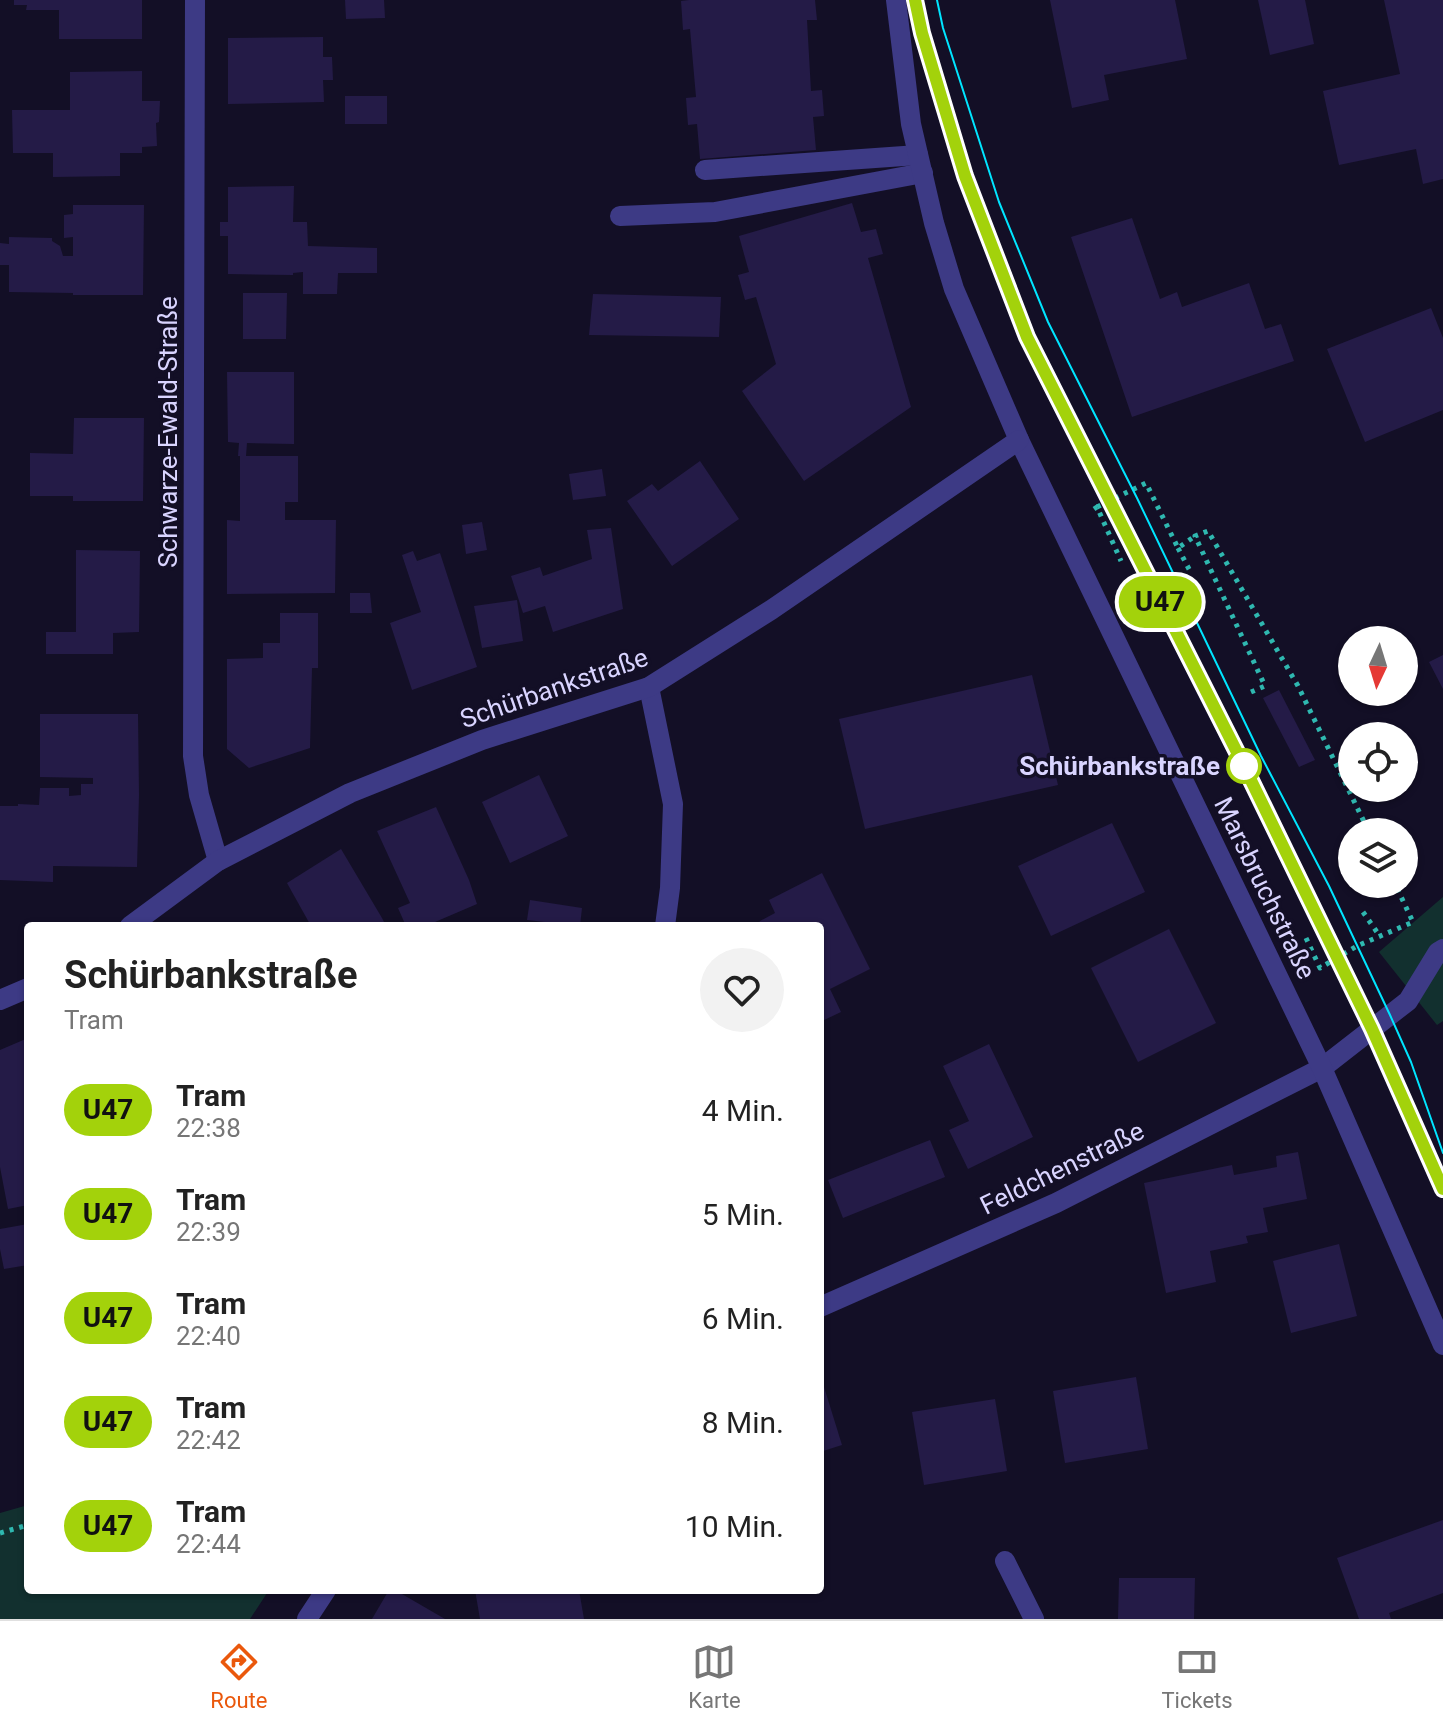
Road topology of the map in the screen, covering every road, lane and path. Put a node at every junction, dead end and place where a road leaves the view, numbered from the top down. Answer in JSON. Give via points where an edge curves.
{"nodes":[{"id":1,"x":195,"y":0,"type":"edge"},
{"id":2,"x":896,"y":0,"type":"edge"},
{"id":3,"x":921,"y":164,"type":"junction"},
{"id":4,"x":705,"y":170,"type":"dead end"},
{"id":5,"x":620,"y":216,"type":"dead end"},
{"id":6,"x":1019,"y":440,"type":"junction"},
{"id":7,"x":1097,"y":507,"type":"dead end"},
{"id":8,"x":1195,"y":536,"type":"junction"},
{"id":9,"x":1178,"y":548,"type":"junction"},
{"id":10,"x":1190,"y":571,"type":"dead end"},
{"id":11,"x":649,"y":687,"type":"junction"},
{"id":12,"x":1251,"y":692,"type":"dead end"},
{"id":13,"x":1362,"y":818,"type":"edge"},
{"id":14,"x":218,"y":861,"type":"junction"},
{"id":15,"x":1402,"y":898,"type":"edge"},
{"id":16,"x":1363,"y":912,"type":"dead end"},
{"id":17,"x":135,"y":922,"type":"edge"},
{"id":18,"x":666,"y":922,"type":"edge"},
{"id":19,"x":1379,"y":935,"type":"junction"},
{"id":20,"x":1306,"y":938,"type":"dead end"},
{"id":21,"x":1443,"y":949,"type":"edge"},
{"id":22,"x":24,"y":990,"type":"edge"},
{"id":23,"x":0,"y":1000,"type":"edge"},
{"id":24,"x":1322,"y":1068,"type":"junction"},
{"id":25,"x":824,"y":1305,"type":"edge"},
{"id":26,"x":1443,"y":1345,"type":"edge"},
{"id":27,"x":24,"y":1526,"type":"edge"},
{"id":28,"x":0,"y":1533,"type":"edge"},
{"id":29,"x":1005,"y":1561,"type":"dead end"},
{"id":30,"x":323,"y":1594,"type":"edge"},
{"id":31,"x":307,"y":1619,"type":"edge"},
{"id":32,"x":1034,"y":1619,"type":"edge"}],
"edges":[{"from":1,"to":14,"type":"street","name":"Schwarze-Ewald-Straße","via":[[193,756]]},
{"from":2,"to":3,"type":"street","name":"Marsbruchstraße"},
{"from":3,"to":4,"type":"street"},
{"from":3,"to":5,"type":"street","via":[[715,212]]},
{"from":3,"to":6,"type":"street","name":"Marsbruchstraße","via":[[954,289]]},
{"from":6,"to":11,"type":"street","name":"Schürbankstraße"},
{"from":6,"to":24,"type":"street","name":"Marsbruchstraße"},
{"from":7,"to":9,"type":"path","via":[[1146,483]]},
{"from":8,"to":9,"type":"path"},
{"from":8,"to":12,"type":"path","via":[[1265,686]]},
{"from":8,"to":13,"type":"path","via":[[1208,531],[1298,686]]},
{"from":9,"to":10,"type":"path"},
{"from":11,"to":14,"type":"street","name":"Schürbankstraße","via":[[482,740],[350,793]]},
{"from":11,"to":18,"type":"street","via":[[673,804]]},
{"from":14,"to":17,"type":"street","name":"Schürbankstraße"},
{"from":15,"to":19,"type":"path","via":[[1413,922]]},
{"from":16,"to":19,"type":"path"},
{"from":19,"to":20,"type":"path","via":[[1320,968]]},
{"from":21,"to":24,"type":"street","name":"Feldchenstraße","via":[[1408,1001]]},
{"from":22,"to":23,"type":"street"},
{"from":24,"to":25,"type":"street","name":"Feldchenstraße","via":[[1056,1203]]},
{"from":24,"to":26,"type":"street","name":"Marsbruchstraße"},
{"from":27,"to":28,"type":"path"},
{"from":29,"to":32,"type":"street"},
{"from":30,"to":31,"type":"street"}]}
